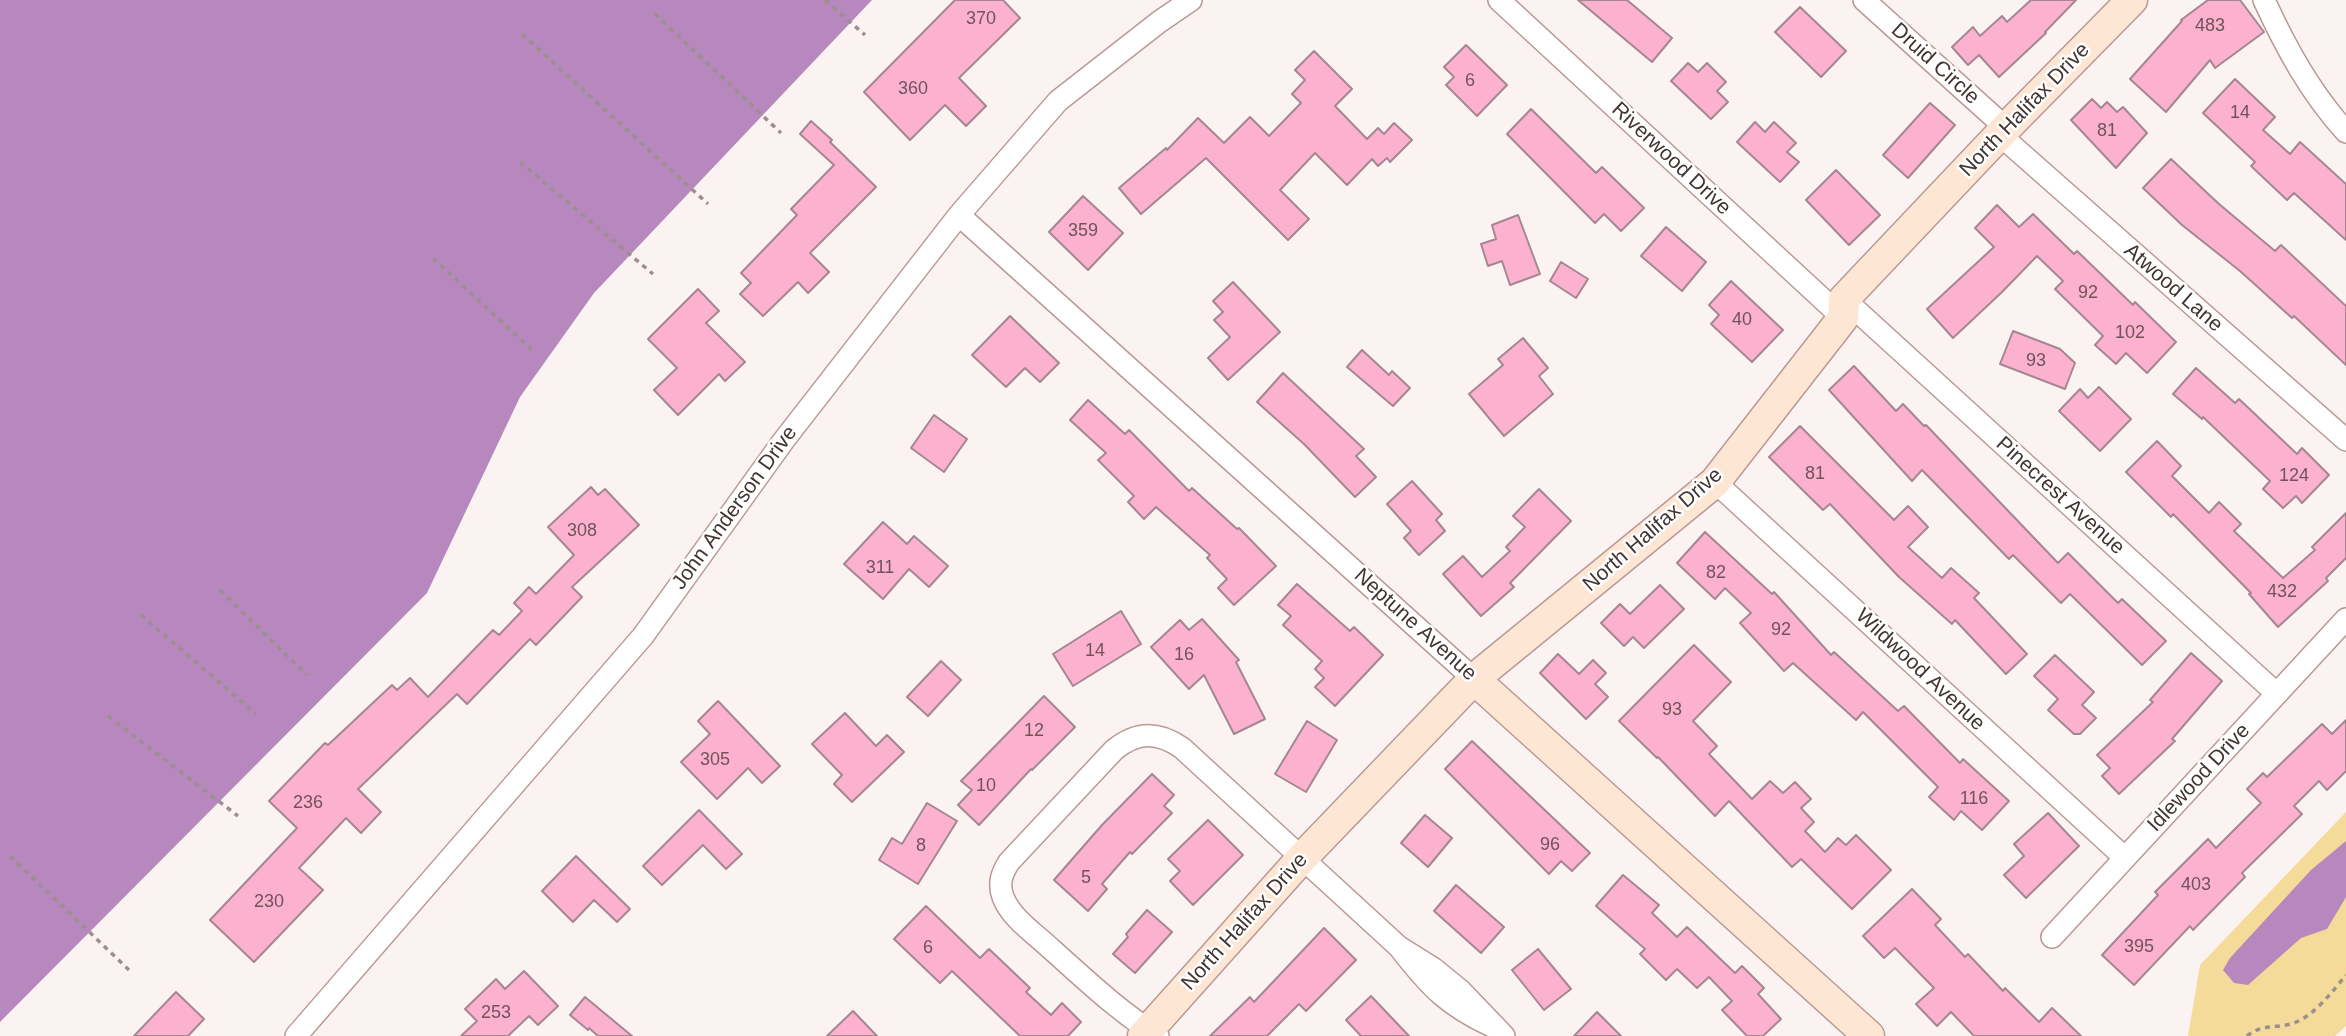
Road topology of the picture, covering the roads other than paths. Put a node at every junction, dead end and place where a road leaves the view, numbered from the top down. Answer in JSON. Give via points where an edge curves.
{"nodes":[{"id":1,"x":1191,"y":0,"type":"edge"},
{"id":2,"x":1499,"y":0,"type":"edge"},
{"id":3,"x":1864,"y":0,"type":"edge"},
{"id":4,"x":2132,"y":0,"type":"edge"},
{"id":5,"x":2264,"y":0,"type":"edge"},
{"id":6,"x":2003,"y":131,"type":"junction"},
{"id":7,"x":2346,"y":132,"type":"edge"},
{"id":8,"x":959,"y":215,"type":"junction"},
{"id":9,"x":1843,"y":308,"type":"junction"},
{"id":10,"x":2346,"y":440,"type":"edge"},
{"id":11,"x":1715,"y":482,"type":"junction"},
{"id":12,"x":2346,"y":619,"type":"edge"},
{"id":13,"x":1474,"y":679,"type":"junction"},
{"id":14,"x":2277,"y":694,"type":"junction"},
{"id":15,"x":1302,"y":858,"type":"junction"},
{"id":16,"x":2124,"y":858,"type":"junction"},
{"id":17,"x":2052,"y":937,"type":"dead end"},
{"id":18,"x":1499,"y":1032,"type":"edge"},
{"id":19,"x":1150,"y":1034,"type":"edge"},
{"id":20,"x":296,"y":1036,"type":"edge"},
{"id":21,"x":1869,"y":1036,"type":"edge"}],
"edges":[{"from":1,"to":8,"type":"street","name":"John Anderson Drive","via":[[1058,101]]},
{"from":2,"to":9,"type":"street","name":"Riverwood Drive"},
{"from":3,"to":6,"type":"street","name":"Druid Circle"},
{"from":4,"to":6,"type":"street","name":"North Halifax Drive"},
{"from":5,"to":7,"type":"street","via":[[2286,49],[2324,108]]},
{"from":6,"to":9,"type":"street","name":"North Halifax Drive"},
{"from":6,"to":10,"type":"street","name":"Atwood Lane"},
{"from":8,"to":13,"type":"street","name":"Neptune Avenue"},
{"from":8,"to":20,"type":"street","name":"John Anderson Drive","via":[[784,440],[643,636]]},
{"from":9,"to":11,"type":"street","name":"North Halifax Drive"},
{"from":9,"to":14,"type":"street","name":"Pinecrest Avenue"},
{"from":11,"to":13,"type":"street","name":"North Halifax Drive"},
{"from":11,"to":16,"type":"street","name":"Wildwood Avenue"},
{"from":12,"to":14,"type":"street","name":"Idlewood Drive"},
{"from":13,"to":15,"type":"street","name":"North Halifax Drive"},
{"from":13,"to":21,"type":"street","name":"Neptune Avenue"},
{"from":14,"to":16,"type":"street","name":"Idlewood Drive"},
{"from":15,"to":18,"type":"street","via":[[1399,947],[1461,991]]},
{"from":15,"to":19,"type":"street","name":"North Halifax Drive"},
{"from":15,"to":19,"type":"street","via":[[1182,748],[1147,734],[1114,750],[1009,862],[1000,889],[1011,910]]},
{"from":16,"to":17,"type":"street","name":"Idlewood Drive"}]}
